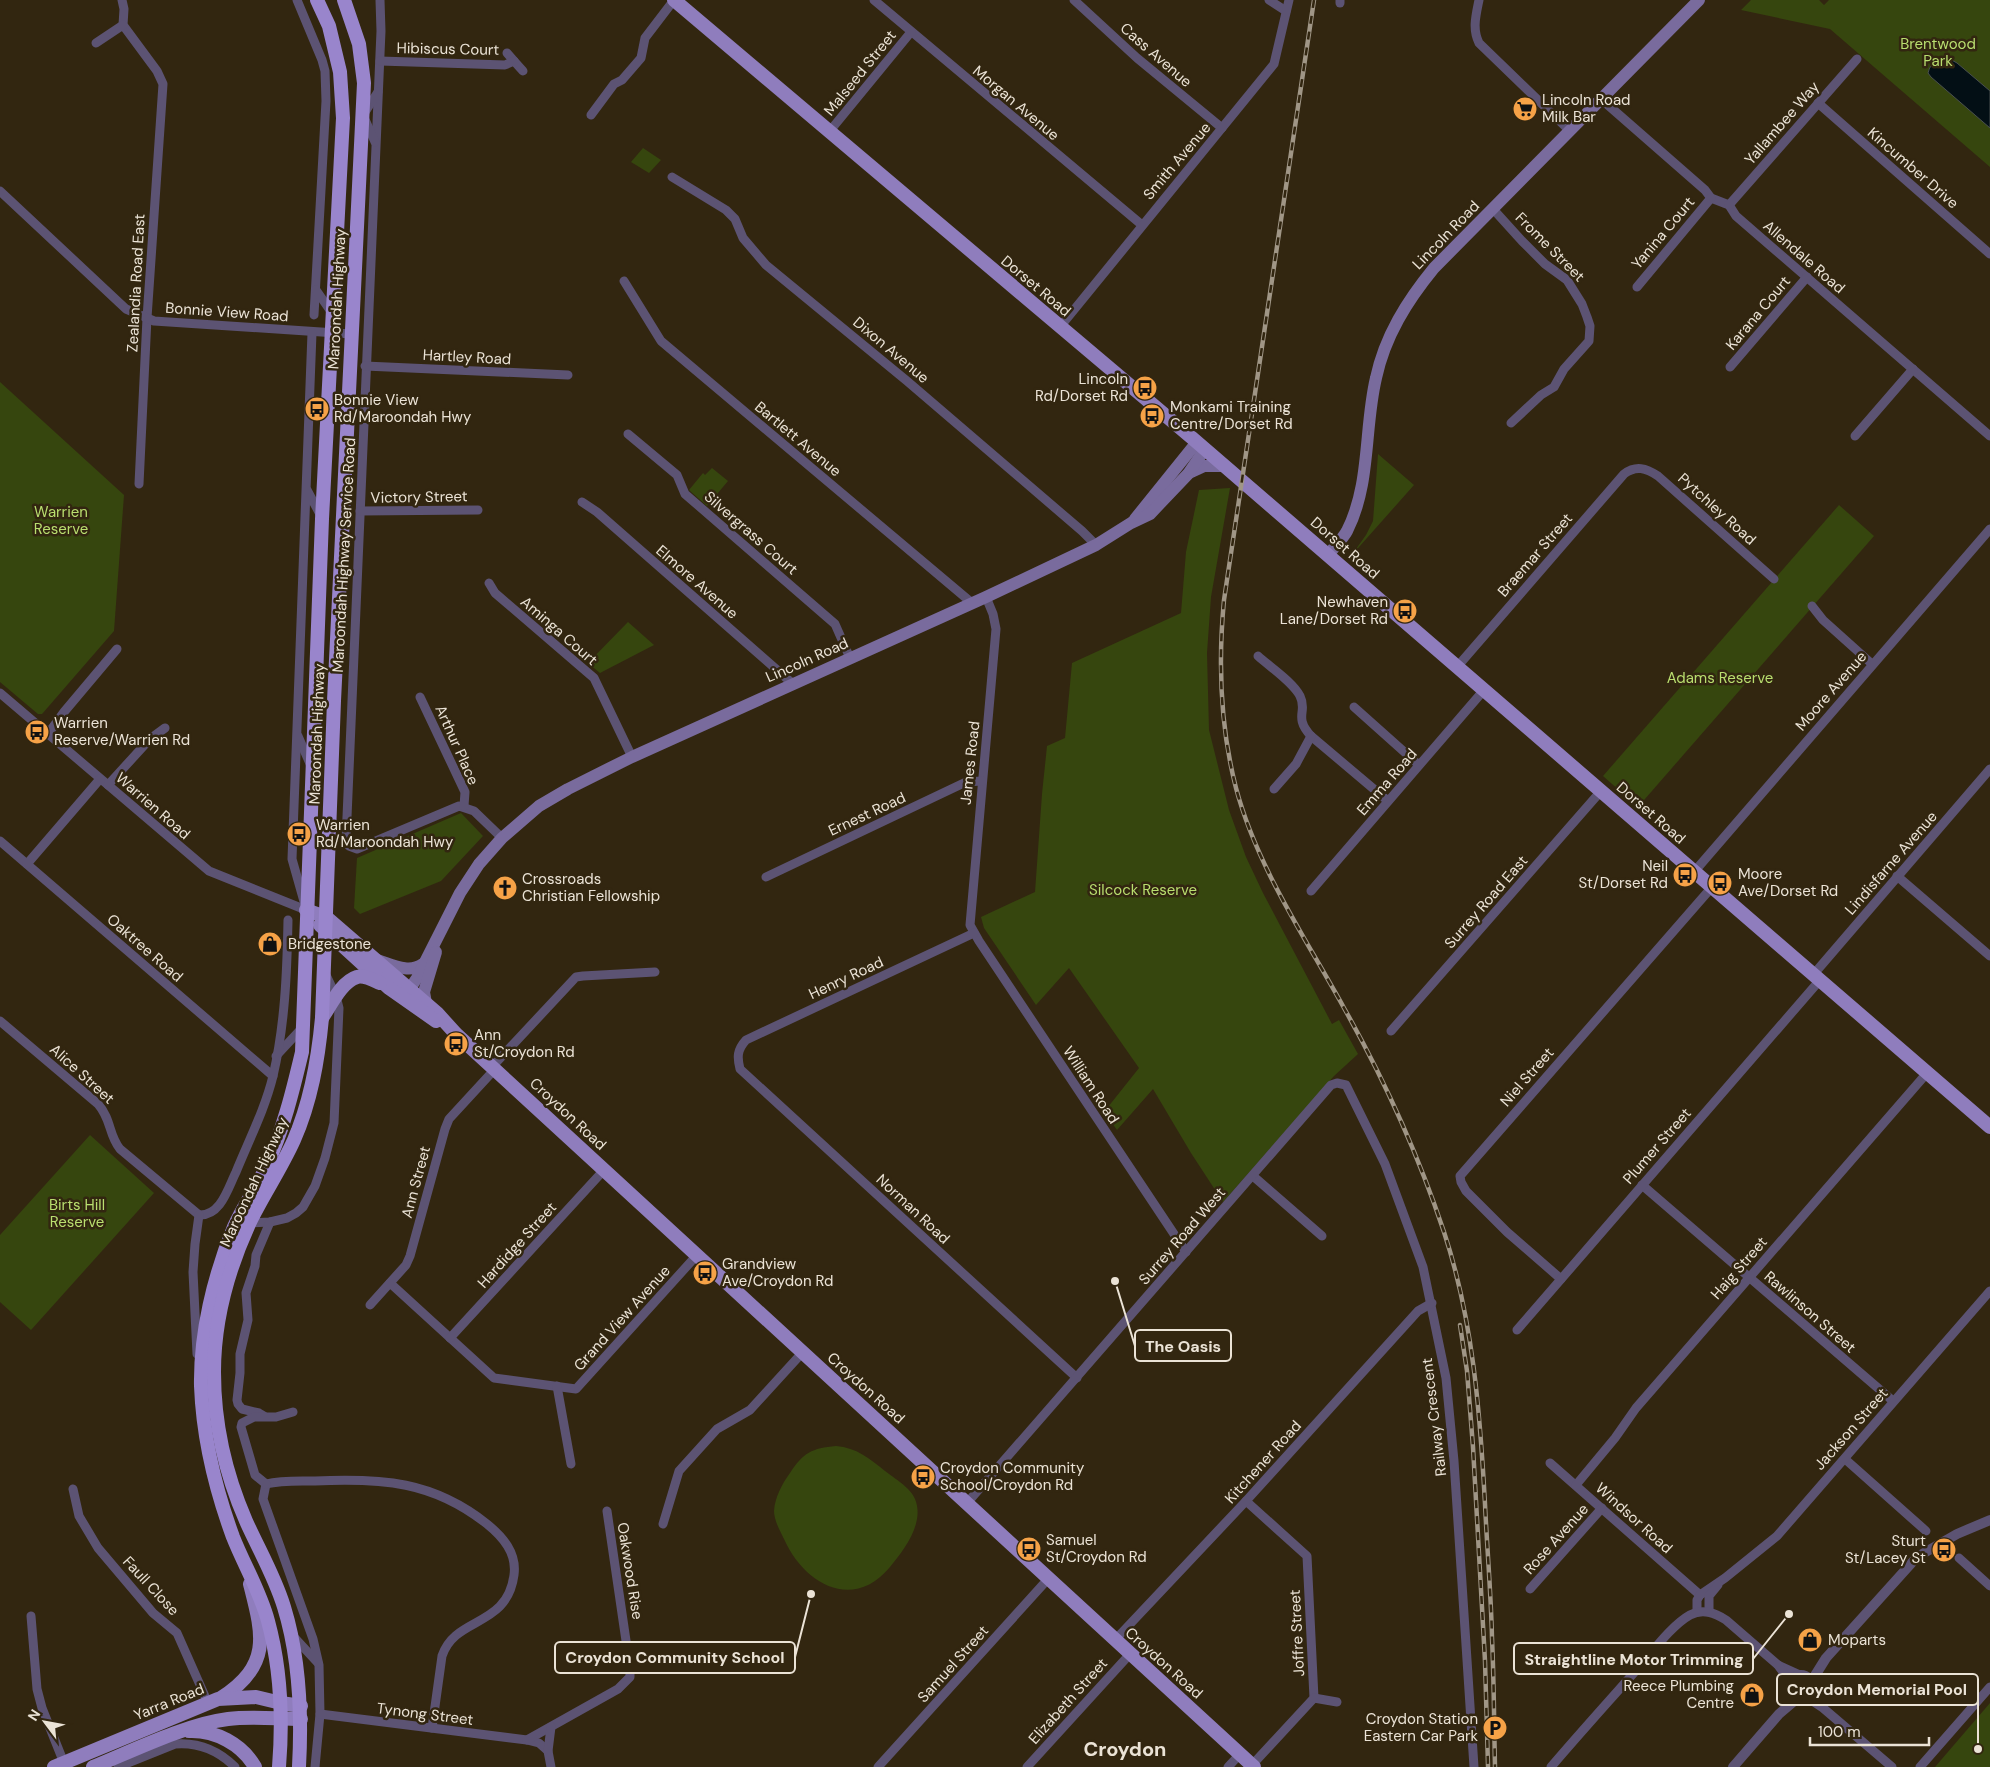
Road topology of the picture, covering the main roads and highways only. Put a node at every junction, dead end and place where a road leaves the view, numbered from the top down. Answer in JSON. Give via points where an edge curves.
{"nodes":[{"id":1,"x":317,"y":0,"type":"edge"},
{"id":2,"x":344,"y":0,"type":"edge"},
{"id":3,"x":674,"y":0,"type":"edge"},
{"id":4,"x":1699,"y":0,"type":"edge"},
{"id":5,"x":1201,"y":446,"type":"junction"},
{"id":6,"x":1226,"y":467,"type":"junction"},
{"id":7,"x":1188,"y":474,"type":"junction"},
{"id":8,"x":1131,"y":523,"type":"junction"},
{"id":9,"x":1328,"y":555,"type":"junction"},
{"id":10,"x":306,"y":910,"type":"junction"},
{"id":11,"x":449,"y":914,"type":"junction"},
{"id":12,"x":326,"y":917,"type":"junction"},
{"id":13,"x":326,"y":931,"type":"junction"},
{"id":14,"x":377,"y":960,"type":"junction"},
{"id":15,"x":424,"y":964,"type":"junction"},
{"id":16,"x":389,"y":988,"type":"junction"},
{"id":17,"x":407,"y":994,"type":"junction"},
{"id":18,"x":426,"y":1003,"type":"junction"},
{"id":19,"x":322,"y":1018,"type":"junction"},
{"id":20,"x":456,"y":1034,"type":"junction"},
{"id":21,"x":1990,"y":1127,"type":"edge"},
{"id":22,"x":243,"y":1557,"type":"junction"},
{"id":23,"x":213,"y":1701,"type":"junction"},
{"id":24,"x":281,"y":1703,"type":"junction"},
{"id":25,"x":301,"y":1712,"type":"junction"},
{"id":26,"x":228,"y":1719,"type":"junction"},
{"id":27,"x":281,"y":1719,"type":"junction"},
{"id":28,"x":181,"y":1732,"type":"junction"},
{"id":29,"x":119,"y":1740,"type":"junction"},
{"id":30,"x":127,"y":1758,"type":"junction"},
{"id":31,"x":59,"y":1765,"type":"edge"},
{"id":32,"x":1253,"y":1766,"type":"edge"},
{"id":33,"x":93,"y":1767,"type":"edge"},
{"id":34,"x":255,"y":1767,"type":"edge"},
{"id":35,"x":278,"y":1767,"type":"edge"},
{"id":36,"x":299,"y":1767,"type":"edge"}],
"edges":[{"from":1,"to":10,"type":"highway","name":"Maroondah Highway","via":[[329,26],[340,72],[343,118]]},
{"from":2,"to":12,"type":"highway","name":"Maroondah Highway","via":[[359,44],[364,83]]},
{"from":3,"to":5,"type":"main road","name":"Dorset Road"},
{"from":4,"to":9,"type":"main road","name":"Lincoln Road","via":[[1420,285],[1391,333],[1376,379],[1356,508],[1345,533]]},
{"from":5,"to":6,"type":"main road","name":"Dorset Road"},
{"from":5,"to":7,"type":"main road","name":"Lincoln Road"},
{"from":5,"to":8,"type":"main road","name":"Lincoln Road"},
{"from":6,"to":7,"type":"main road","via":[[1204,466]]},
{"from":6,"to":9,"type":"main road","name":"Dorset Road"},
{"from":7,"to":8,"type":"main road","name":"Lincoln Road","via":[[1150,514]]},
{"from":8,"to":11,"type":"main road","name":"Lincoln Road","via":[[1096,545],[632,757],[539,806],[502,838],[479,864]]},
{"from":9,"to":21,"type":"main road","name":"Dorset Road"},
{"from":10,"to":12,"type":"main road","name":"Croydon Road"},
{"from":10,"to":13,"type":"main road","name":"Croydon Road"},
{"from":10,"to":22,"type":"highway","name":"Maroondah Highway","via":[[302,1052],[267,1166],[234,1226],[205,1327],[201,1384],[204,1427],[214,1480],[233,1538]]},
{"from":11,"to":15,"type":"main road","name":"Lincoln Road"},
{"from":11,"to":18,"type":"main road","name":"Lincoln Road","via":[[424,992]]},
{"from":12,"to":13,"type":"highway","name":"Maroondah Highway"},
{"from":12,"to":14,"type":"main road","name":"Croydon Road"},
{"from":13,"to":16,"type":"main road","name":"Croydon Road"},
{"from":13,"to":19,"type":"highway","name":"Maroondah Highway"},
{"from":14,"to":15,"type":"main road","via":[[406,969]]},
{"from":14,"to":17,"type":"main road","name":"Croydon Road"},
{"from":15,"to":17,"type":"main road","name":"Lincoln Road"},
{"from":16,"to":17,"type":"main road","name":"Croydon Road"},
{"from":16,"to":19,"type":"main road","via":[[358,976],[346,984]]},
{"from":17,"to":18,"type":"main road","name":"Croydon Road"},
{"from":17,"to":20,"type":"main road","name":"Croydon Road"},
{"from":18,"to":20,"type":"main road","name":"Croydon Road"},
{"from":19,"to":25,"type":"highway","name":"Maroondah Highway","via":[[309,1100],[294,1141],[250,1223],[229,1275],[222,1302],[214,1370],[221,1448],[246,1522],[275,1581],[291,1634]]},
{"from":20,"to":32,"type":"main road","name":"Croydon Road"},
{"from":22,"to":23,"type":"main road","via":[[260,1623],[258,1657],[249,1675],[237,1688]]},
{"from":22,"to":24,"type":"highway","name":"Maroondah Highway","via":[[268,1620]]},
{"from":23,"to":24,"type":"main road","name":"Yarra Road","via":[[256,1696]]},
{"from":23,"to":26,"type":"main road","via":[[227,1710]]},
{"from":23,"to":29,"type":"main road","name":"Yarra Road"},
{"from":24,"to":25,"type":"main road","name":"Yarra Road"},
{"from":24,"to":27,"type":"highway","name":"Maroondah Highway"},
{"from":25,"to":27,"type":"main road"},
{"from":25,"to":36,"type":"highway","name":"Maroondah Highway"},
{"from":26,"to":27,"type":"main road"},
{"from":26,"to":28,"type":"main road"},
{"from":27,"to":35,"type":"highway","name":"Maroondah Highway"},
{"from":28,"to":30,"type":"main road"},
{"from":28,"to":34,"type":"main road","via":[[222,1737],[238,1747]]},
{"from":29,"to":30,"type":"main road"},
{"from":29,"to":31,"type":"main road","name":"Yarra Road"},
{"from":30,"to":33,"type":"main road"}]}
